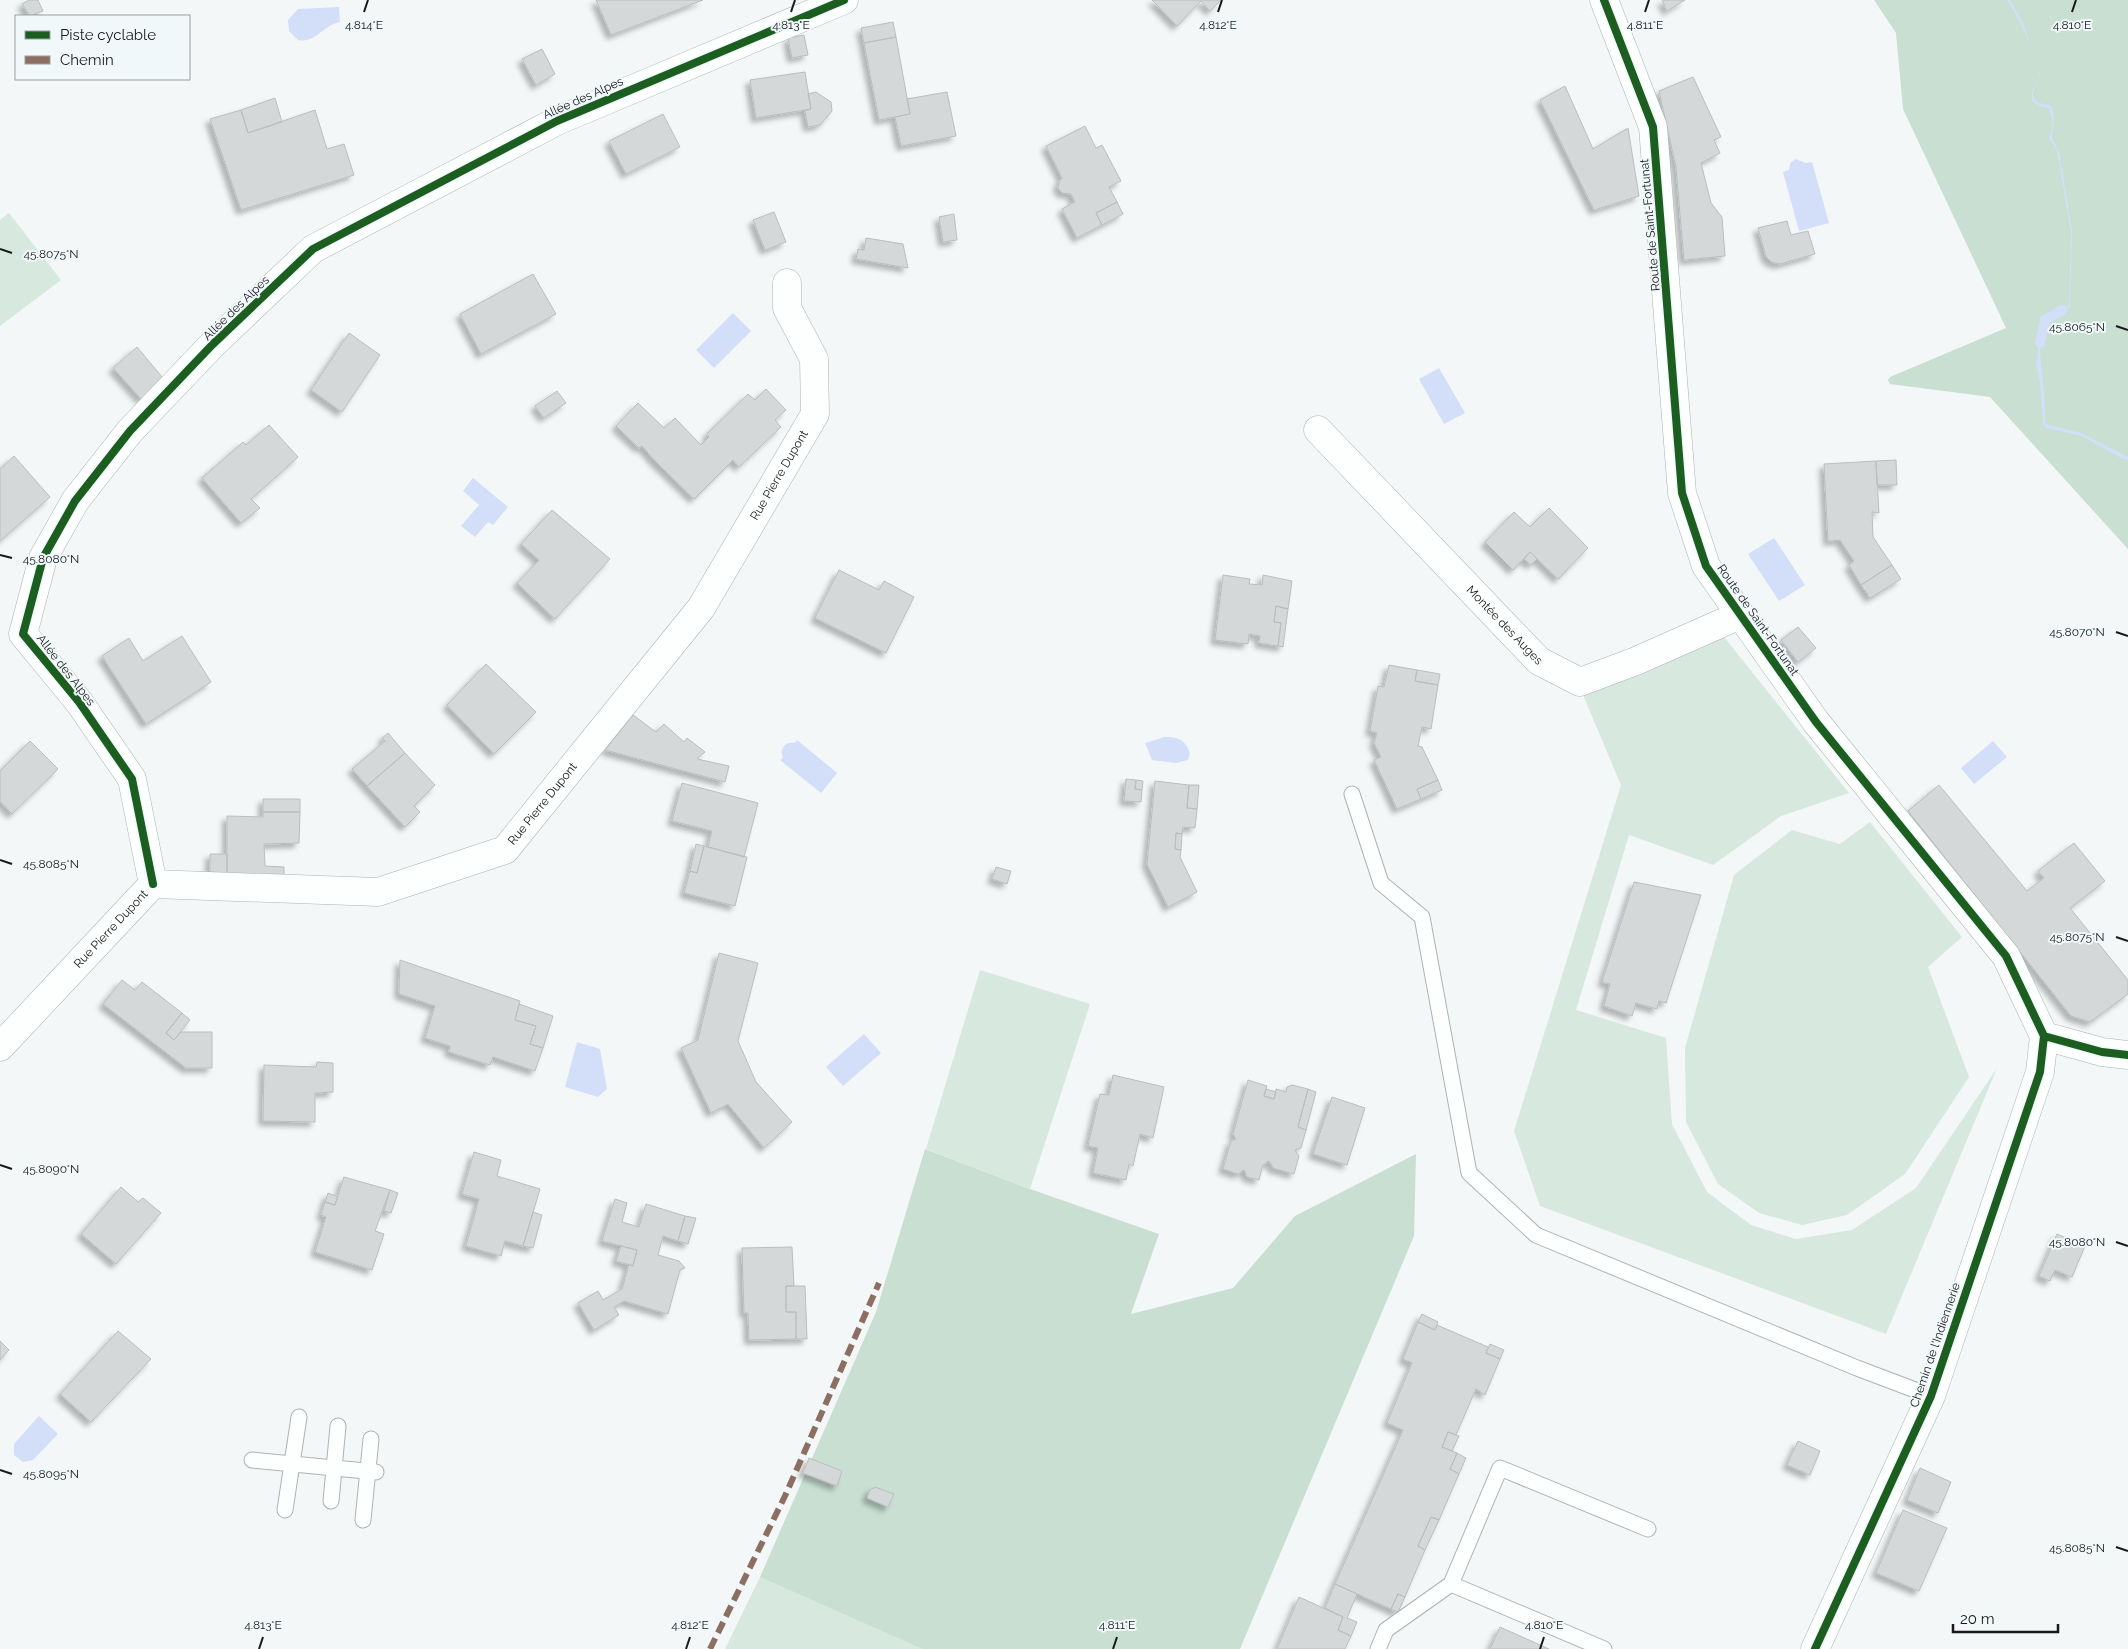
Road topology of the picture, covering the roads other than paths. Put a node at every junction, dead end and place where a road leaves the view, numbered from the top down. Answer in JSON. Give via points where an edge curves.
{"nodes":[{"id":1,"x":844,"y":0,"type":"edge"},
{"id":2,"x":1604,"y":0,"type":"edge"},
{"id":3,"x":787,"y":284,"type":"dead end"},
{"id":4,"x":1318,"y":430,"type":"dead end"},
{"id":5,"x":1740,"y":615,"type":"junction"},
{"id":6,"x":1352,"y":794,"type":"dead end"},
{"id":7,"x":153,"y":884,"type":"junction"},
{"id":8,"x":2044,"y":1036,"type":"junction"},
{"id":9,"x":0,"y":1048,"type":"edge"},
{"id":10,"x":2128,"y":1055,"type":"edge"},
{"id":11,"x":1931,"y":1396,"type":"junction"},
{"id":12,"x":300,"y":1417,"type":"dead end"},
{"id":13,"x":338,"y":1426,"type":"dead end"},
{"id":14,"x":371,"y":1439,"type":"dead end"},
{"id":15,"x":252,"y":1460,"type":"dead end"},
{"id":16,"x":292,"y":1464,"type":"junction"},
{"id":17,"x":334,"y":1468,"type":"junction"},
{"id":18,"x":372,"y":1471,"type":"junction"},
{"id":19,"x":331,"y":1501,"type":"dead end"},
{"id":20,"x":285,"y":1510,"type":"dead end"},
{"id":21,"x":362,"y":1520,"type":"dead end"},
{"id":22,"x":1648,"y":1529,"type":"dead end"},
{"id":23,"x":1451,"y":1584,"type":"junction"},
{"id":24,"x":1378,"y":1649,"type":"edge"},
{"id":25,"x":1604,"y":1649,"type":"edge"},
{"id":26,"x":1815,"y":1649,"type":"edge"}],
"edges":[{"from":1,"to":7,"type":"street","name":"Allée des Alpes","via":[[557,121],[313,249],[213,344],[130,431],[75,501],[43,558],[23,634],[79,702],[132,778]]},
{"from":2,"to":5,"type":"street","name":"Route de Saint-Fortunat","via":[[1653,127],[1682,493],[1706,566]]},
{"from":3,"to":7,"type":"street","name":"Rue Pierre Dupont","via":[[787,308],[814,359],[815,414],[701,608],[505,850],[378,892]]},
{"from":4,"to":5,"type":"street","name":"Montée des Auges","via":[[1539,661],[1580,682]]},
{"from":5,"to":8,"type":"street","name":"Route de Saint-Fortunat","via":[[1816,722],[2006,956]]},
{"from":6,"to":11,"type":"lane","via":[[1381,883],[1422,917],[1469,1173],[1536,1235]]},
{"from":7,"to":9,"type":"street","name":"Rue Pierre Dupont"},
{"from":8,"to":10,"type":"street","via":[[2102,1052]]},
{"from":8,"to":11,"type":"street","name":"Chemin de l'Indiennerie","via":[[2040,1072]]},
{"from":11,"to":26,"type":"street","name":"Chemin de l'Indiennerie"},
{"from":12,"to":16,"type":"lane"},
{"from":13,"to":17,"type":"lane"},
{"from":14,"to":18,"type":"lane"},
{"from":15,"to":16,"type":"lane"},
{"from":16,"to":17,"type":"lane"},
{"from":16,"to":20,"type":"lane"},
{"from":17,"to":18,"type":"lane"},
{"from":17,"to":19,"type":"lane"},
{"from":18,"to":21,"type":"lane"},
{"from":22,"to":23,"type":"lane","via":[[1500,1468]]},
{"from":23,"to":24,"type":"lane","via":[[1386,1630]]},
{"from":23,"to":25,"type":"lane"}]}
